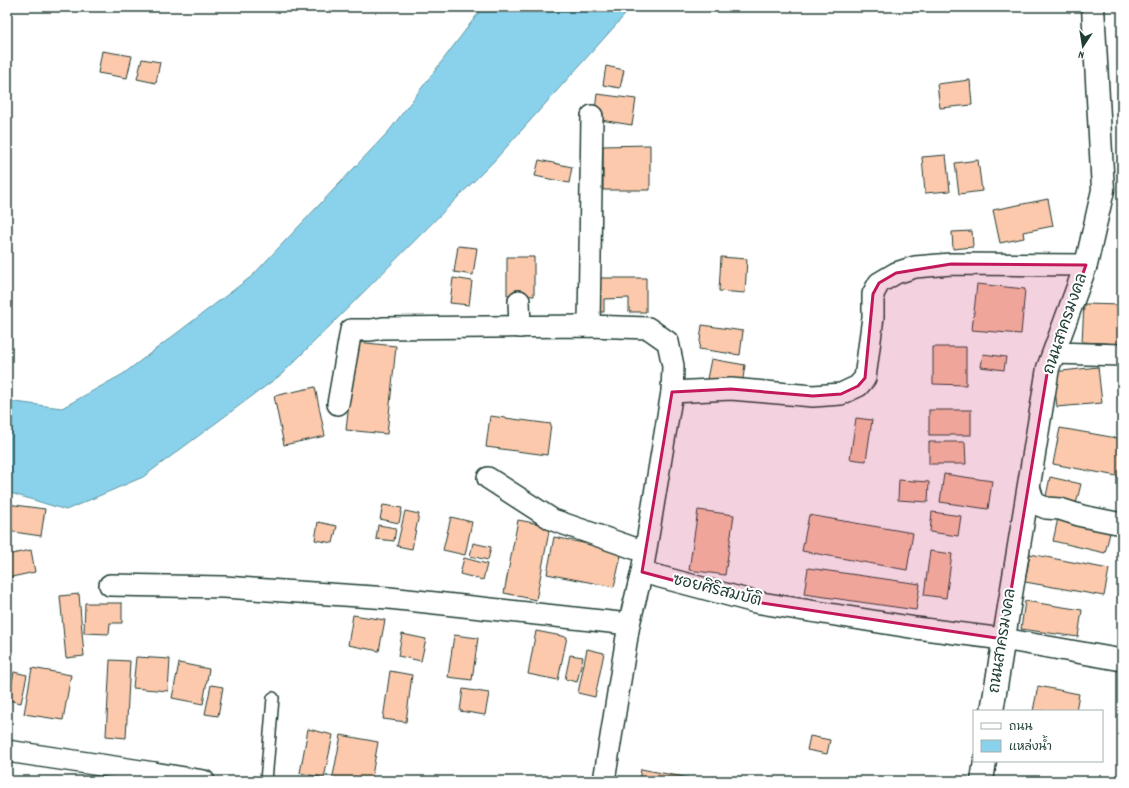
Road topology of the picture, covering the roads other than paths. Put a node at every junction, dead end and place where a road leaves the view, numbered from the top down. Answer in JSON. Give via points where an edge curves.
{"nodes":[{"id":1,"x":1093,"y":7,"type":"edge"},
{"id":2,"x":592,"y":116,"type":"dead end"},
{"id":3,"x":1086,"y":264,"type":"junction"},
{"id":4,"x":519,"y":301,"type":"dead end"},
{"id":5,"x":589,"y":326,"type":"junction"},
{"id":6,"x":520,"y":327,"type":"junction"},
{"id":7,"x":1054,"y":353,"type":"junction"},
{"id":8,"x":1122,"y":354,"type":"edge"},
{"id":9,"x":672,"y":392,"type":"junction"},
{"id":10,"x":338,"y":404,"type":"dead end"},
{"id":11,"x":488,"y":478,"type":"dead end"},
{"id":12,"x":1029,"y":486,"type":"junction"},
{"id":13,"x":1122,"y":524,"type":"edge"},
{"id":14,"x":643,"y":562,"type":"junction"},
{"id":15,"x":110,"y":585,"type":"dead end"},
{"id":16,"x":629,"y":624,"type":"junction"},
{"id":17,"x":1003,"y":639,"type":"junction"},
{"id":18,"x":1122,"y":660,"type":"edge"},
{"id":19,"x":273,"y":698,"type":"dead end"},
{"id":20,"x":992,"y":710,"type":"edge"},
{"id":21,"x":7,"y":750,"type":"edge"},
{"id":22,"x":985,"y":762,"type":"edge"},
{"id":23,"x":151,"y":777,"type":"edge"},
{"id":24,"x":204,"y":781,"type":"edge"},
{"id":25,"x":266,"y":781,"type":"edge"},
{"id":26,"x":604,"y":781,"type":"edge"},
{"id":27,"x":982,"y":781,"type":"edge"}],
"edges":[{"from":1,"to":3,"type":"street","name":"ถนนสาครมงคล","via":[[1103,190]]},
{"from":2,"to":5,"type":"street"},
{"from":3,"to":7,"type":"street","name":"ถนนสาครมงคล"},
{"from":3,"to":9,"type":"street","via":[[951,264],[915,267],[896,273],[879,283],[873,294],[873,317],[865,378],[858,386],[840,394],[813,396],[731,389]]},
{"from":4,"to":6,"type":"street"},
{"from":5,"to":6,"type":"street"},
{"from":5,"to":9,"type":"street","via":[[648,328],[668,342],[672,366]]},
{"from":6,"to":10,"type":"street","via":[[351,330]]},
{"from":7,"to":8,"type":"street"},
{"from":7,"to":12,"type":"street","name":"ถนนสาครมงคล","via":[[1048,368]]},
{"from":9,"to":14,"type":"street"},
{"from":11,"to":14,"type":"street","name":"ซอยศิริสมบัติ","via":[[553,520]]},
{"from":12,"to":13,"type":"street","via":[[1034,503],[1046,508]]},
{"from":12,"to":17,"type":"street","name":"ถนนสาครมงคล"},
{"from":14,"to":16,"type":"street"},
{"from":14,"to":17,"type":"street","name":"ซอยศิริสมบัติ","via":[[755,602]]},
{"from":15,"to":16,"type":"street","via":[[224,587],[389,598]]},
{"from":16,"to":26,"type":"street"},
{"from":17,"to":18,"type":"street","name":"ซอยศิริสมบัติ"},
{"from":17,"to":20,"type":"street","name":"ถนนสาครมงคล"},
{"from":19,"to":25,"type":"lane"},
{"from":21,"to":23,"type":"street"},
{"from":22,"to":27,"type":"street"},
{"from":23,"to":24,"type":"street"}]}
